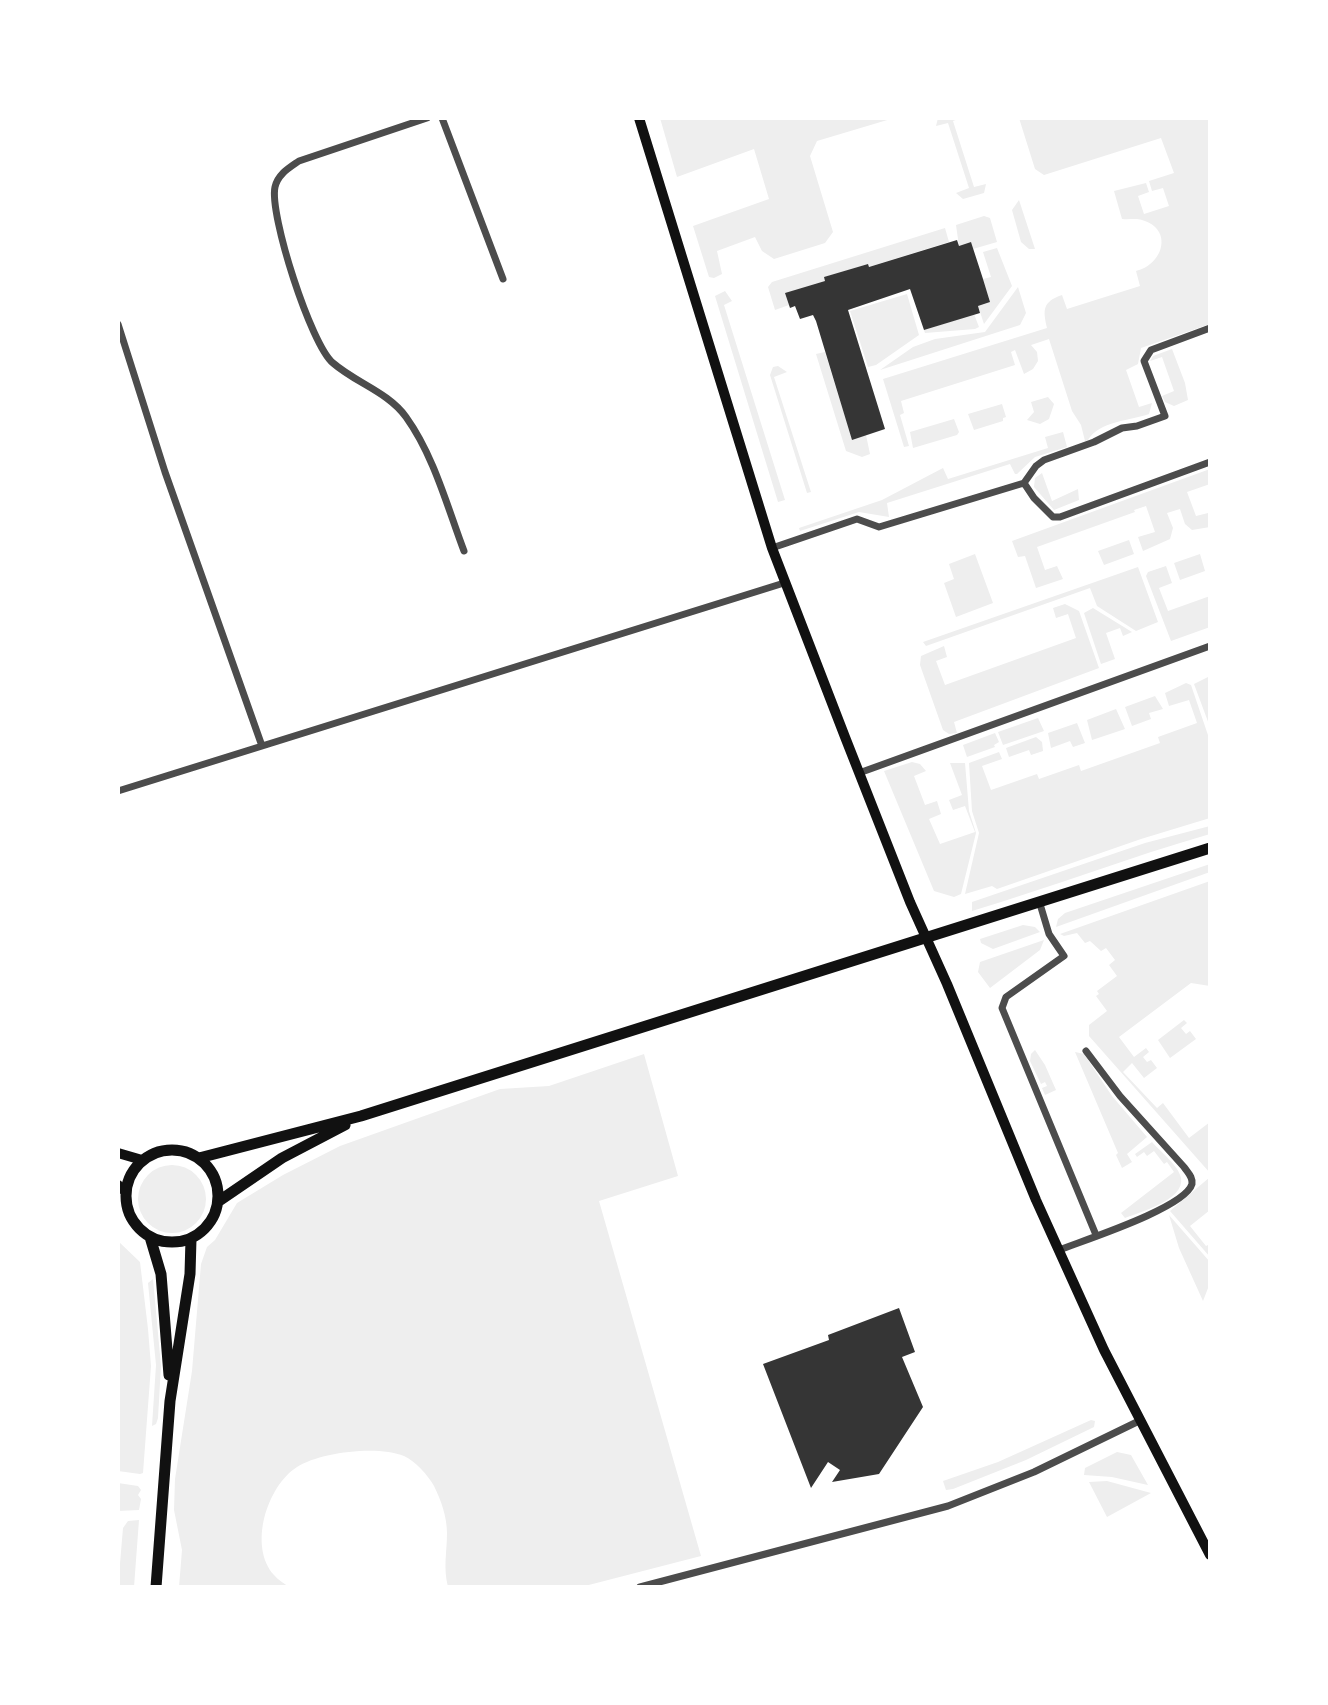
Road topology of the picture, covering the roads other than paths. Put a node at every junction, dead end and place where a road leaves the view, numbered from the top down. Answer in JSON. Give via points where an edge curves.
{"nodes":[{"id":1,"x":427,"y":118,"type":"edge"},
{"id":2,"x":442,"y":118,"type":"edge"},
{"id":3,"x":639,"y":118,"type":"edge"},
{"id":4,"x":503,"y":279,"type":"dead end"},
{"id":5,"x":118,"y":324,"type":"edge"},
{"id":6,"x":1210,"y":328,"type":"edge"},
{"id":7,"x":1210,"y":462,"type":"edge"},
{"id":8,"x":1024,"y":483,"type":"junction"},
{"id":9,"x":772,"y":548,"type":"junction"},
{"id":10,"x":464,"y":551,"type":"dead end"},
{"id":11,"x":784,"y":583,"type":"junction"},
{"id":12,"x":1210,"y":646,"type":"edge"},
{"id":13,"x":262,"y":746,"type":"junction"},
{"id":14,"x":859,"y":773,"type":"junction"},
{"id":15,"x":118,"y":791,"type":"edge"},
{"id":16,"x":1210,"y":848,"type":"edge"},
{"id":17,"x":1040,"y":904,"type":"junction"},
{"id":18,"x":926,"y":939,"type":"junction"},
{"id":19,"x":1086,"y":1051,"type":"dead end"},
{"id":20,"x":361,"y":1116,"type":"junction"},
{"id":21,"x":118,"y":1153,"type":"edge"},
{"id":22,"x":199,"y":1158,"type":"junction"},
{"id":23,"x":142,"y":1160,"type":"junction"},
{"id":24,"x":122,"y":1188,"type":"edge"},
{"id":25,"x":219,"y":1201,"type":"junction"},
{"id":26,"x":1096,"y":1235,"type":"junction"},
{"id":27,"x":150,"y":1237,"type":"junction"},
{"id":28,"x":191,"y":1239,"type":"junction"},
{"id":29,"x":1059,"y":1250,"type":"junction"},
{"id":30,"x":170,"y":1401,"type":"junction"},
{"id":31,"x":1139,"y":1421,"type":"junction"},
{"id":32,"x":1205,"y":1532,"type":"edge"},
{"id":33,"x":1210,"y":1555,"type":"edge"},
{"id":34,"x":156,"y":1587,"type":"edge"},
{"id":35,"x":640,"y":1587,"type":"edge"}],
"edges":[{"from":1,"to":10,"type":"street","via":[[299,161],[275,185],[275,212],[320,347],[332,363],[405,415],[424,446]]},
{"from":2,"to":4,"type":"street"},
{"from":3,"to":9,"type":"main road"},
{"from":5,"to":13,"type":"street"},
{"from":6,"to":8,"type":"street","via":[[1146,354],[1165,416],[1044,460]]},
{"from":7,"to":8,"type":"street","via":[[1060,517],[1046,512]]},
{"from":8,"to":9,"type":"street","via":[[879,527],[857,519]]},
{"from":9,"to":11,"type":"main road"},
{"from":11,"to":13,"type":"street"},
{"from":11,"to":14,"type":"main road"},
{"from":12,"to":14,"type":"street"},
{"from":13,"to":15,"type":"street"},
{"from":14,"to":18,"type":"main road"},
{"from":16,"to":17,"type":"main road"},
{"from":17,"to":18,"type":"main road"},
{"from":17,"to":26,"type":"street","via":[[1049,934],[1064,956],[1006,997],[1002,1008]]},
{"from":18,"to":20,"type":"main road"},
{"from":18,"to":29,"type":"main road"},
{"from":19,"to":26,"type":"street","via":[[1192,1178],[1190,1188],[1166,1208]]},
{"from":20,"to":22,"type":"main road"},
{"from":20,"to":25,"type":"main road","via":[[282,1158]]},
{"from":21,"to":23,"type":"main road"},
{"from":22,"to":23,"type":"main road","via":[[170,1150]]},
{"from":22,"to":25,"type":"main road","via":[[215,1177]]},
{"from":23,"to":24,"type":"main road"},
{"from":24,"to":27,"type":"main road","via":[[131,1218]]},
{"from":25,"to":28,"type":"main road","via":[[210,1224]]},
{"from":26,"to":29,"type":"street"},
{"from":27,"to":28,"type":"main road","via":[[171,1243]]},
{"from":27,"to":30,"type":"main road","via":[[161,1274]]},
{"from":28,"to":30,"type":"main road"},
{"from":29,"to":31,"type":"main road"},
{"from":30,"to":34,"type":"main road"},
{"from":31,"to":32,"type":"main road"},
{"from":31,"to":35,"type":"street","via":[[948,1506]]},
{"from":32,"to":33,"type":"main road"}]}
